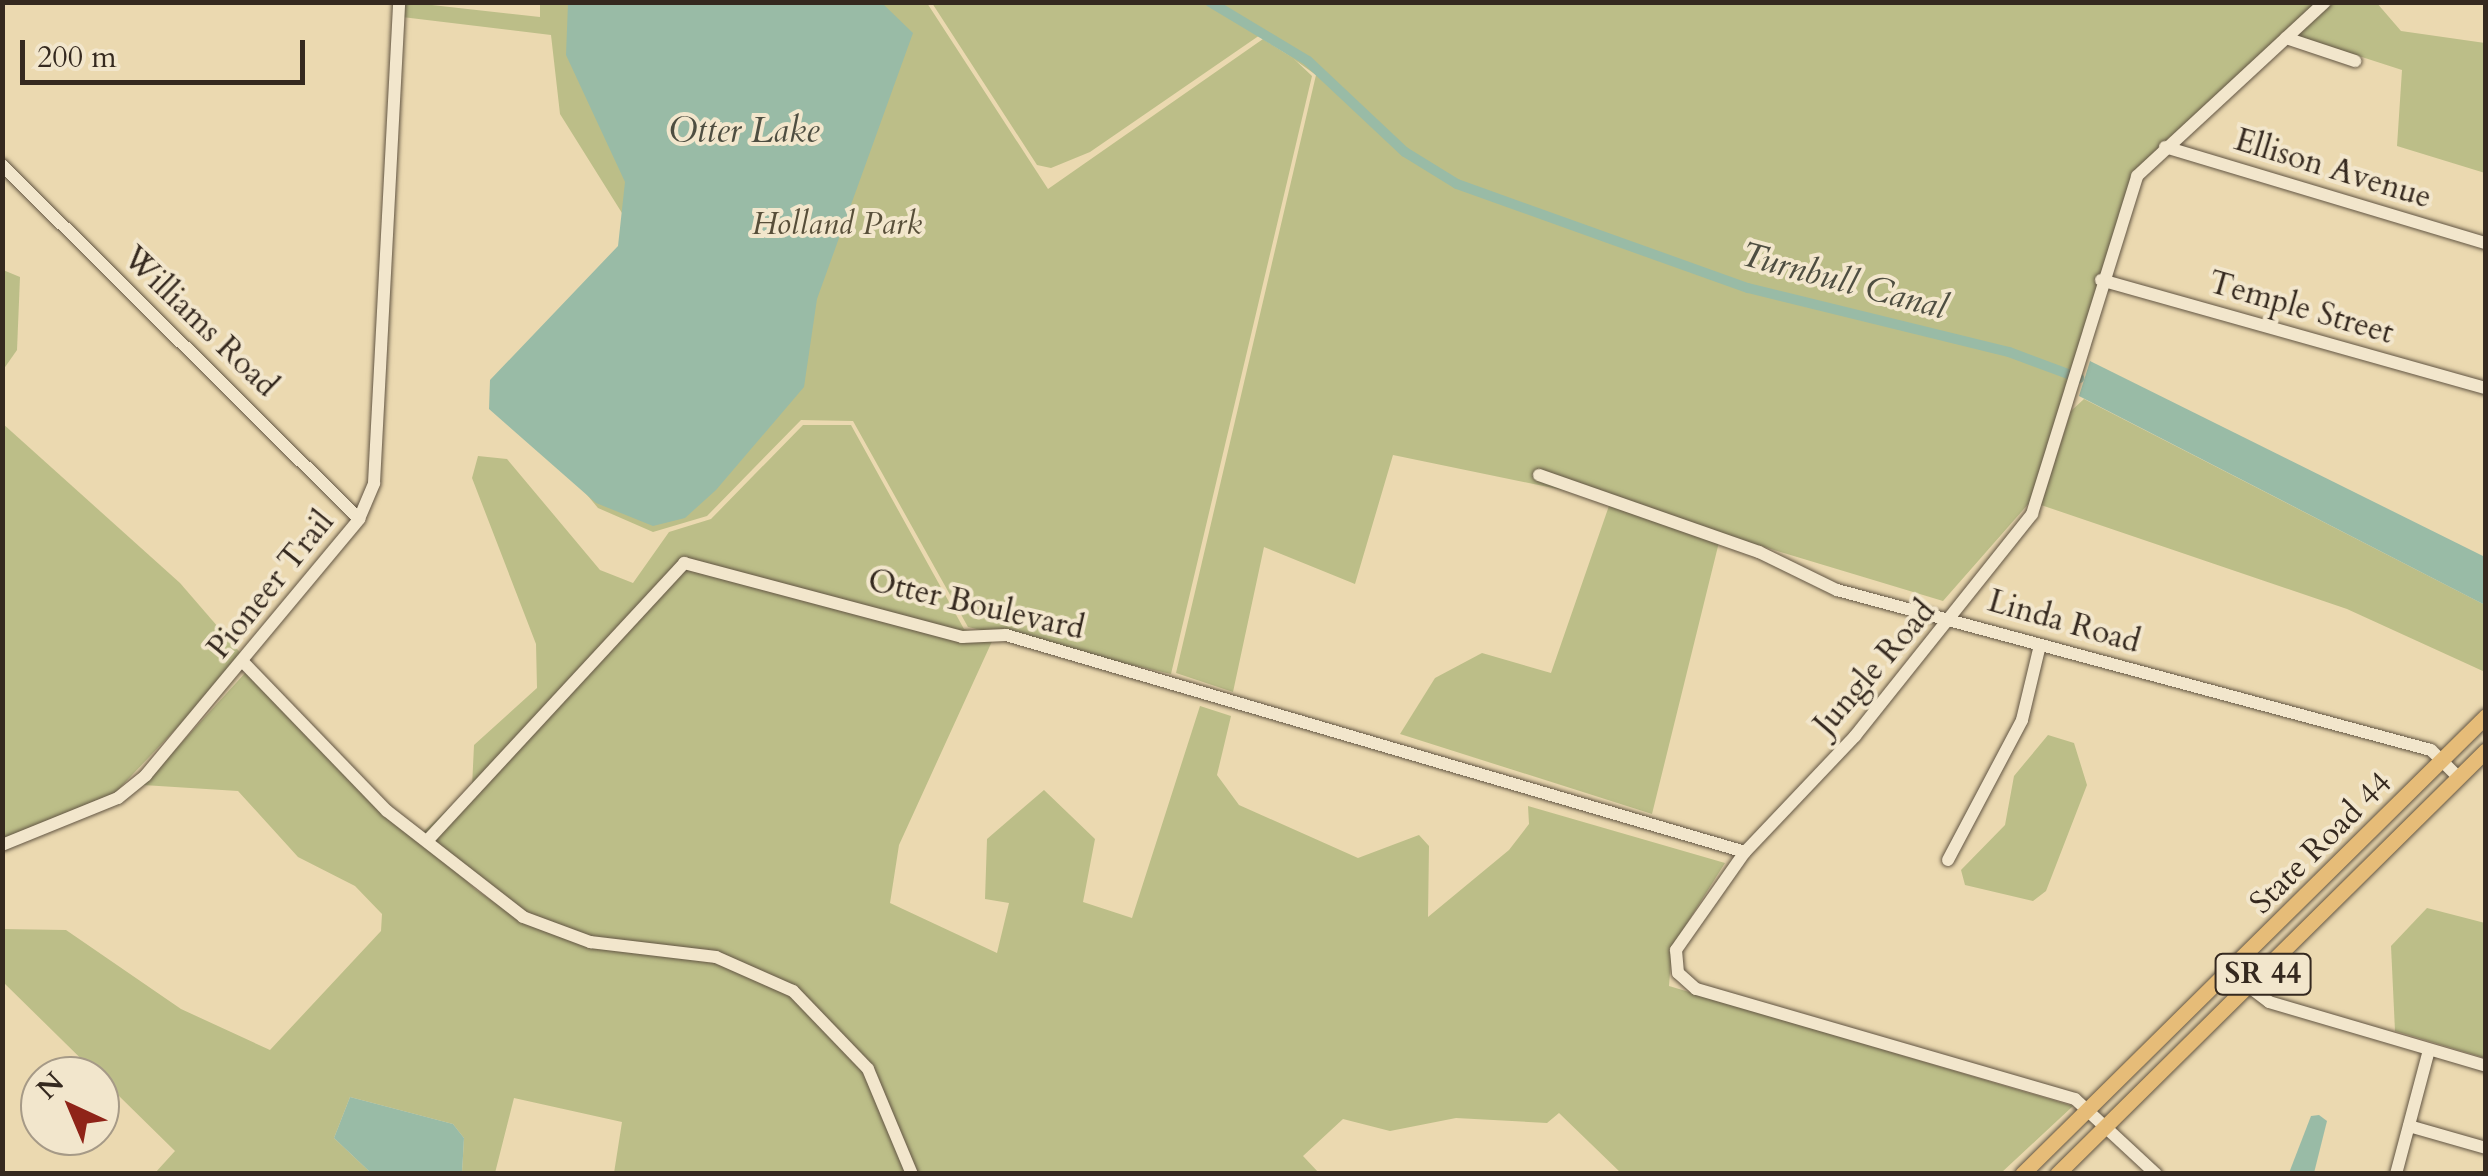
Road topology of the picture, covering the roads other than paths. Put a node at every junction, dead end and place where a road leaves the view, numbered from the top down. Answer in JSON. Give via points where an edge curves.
{"nodes":[{"id":1,"x":399,"y":2,"type":"edge"},
{"id":2,"x":2324,"y":2,"type":"edge"},
{"id":3,"x":2286,"y":38,"type":"junction"},
{"id":4,"x":2355,"y":61,"type":"dead end"},
{"id":5,"x":2165,"y":147,"type":"junction"},
{"id":6,"x":2,"y":165,"type":"edge"},
{"id":7,"x":2486,"y":243,"type":"edge"},
{"id":8,"x":2102,"y":280,"type":"junction"},
{"id":9,"x":2486,"y":388,"type":"edge"},
{"id":10,"x":1539,"y":476,"type":"dead end"},
{"id":11,"x":359,"y":519,"type":"junction"},
{"id":12,"x":1953,"y":620,"type":"junction"},
{"id":13,"x":2040,"y":646,"type":"junction"},
{"id":14,"x":246,"y":664,"type":"junction"},
{"id":15,"x":2486,"y":716,"type":"edge"},
{"id":16,"x":2486,"y":750,"type":"edge"},
{"id":17,"x":2444,"y":759,"type":"junction"},
{"id":18,"x":2458,"y":777,"type":"junction"},
{"id":19,"x":427,"y":841,"type":"junction"},
{"id":20,"x":2,"y":845,"type":"edge"},
{"id":21,"x":1745,"y":852,"type":"junction"},
{"id":22,"x":1948,"y":860,"type":"dead end"},
{"id":23,"x":2231,"y":973,"type":"junction"},
{"id":24,"x":2248,"y":990,"type":"junction"},
{"id":25,"x":2429,"y":1050,"type":"junction"},
{"id":26,"x":2486,"y":1066,"type":"edge"},
{"id":27,"x":2091,"y":1109,"type":"junction"},
{"id":28,"x":2108,"y":1126,"type":"junction"},
{"id":29,"x":2409,"y":1126,"type":"junction"},
{"id":30,"x":2486,"y":1148,"type":"edge"},
{"id":31,"x":912,"y":1174,"type":"edge"},
{"id":32,"x":2022,"y":1174,"type":"edge"},
{"id":33,"x":2057,"y":1174,"type":"edge"},
{"id":34,"x":2156,"y":1174,"type":"edge"},
{"id":35,"x":2396,"y":1174,"type":"edge"}],
"edges":[{"from":1,"to":11,"type":"street","name":"Pioneer Trail","via":[[374,484]]},
{"from":2,"to":3,"type":"street","name":"Jungle Road"},
{"from":3,"to":4,"type":"street"},
{"from":3,"to":5,"type":"street","name":"Jungle Road"},
{"from":5,"to":7,"type":"street","name":"Ellison Avenue"},
{"from":5,"to":8,"type":"street","name":"Jungle Road","via":[[2126,195]]},
{"from":6,"to":11,"type":"street","name":"Williams Road"},
{"from":8,"to":9,"type":"street","name":"Temple Street"},
{"from":8,"to":12,"type":"street","name":"Jungle Road","via":[[2032,514]]},
{"from":10,"to":12,"type":"street","name":"Linda Road","via":[[1759,552],[1837,590]]},
{"from":11,"to":14,"type":"street","name":"Pioneer Trail"},
{"from":12,"to":13,"type":"street","name":"Linda Road"},
{"from":12,"to":21,"type":"street","name":"Jungle Road"},
{"from":13,"to":17,"type":"street","name":"Linda Road"},
{"from":13,"to":22,"type":"street","via":[[2022,720]]},
{"from":14,"to":19,"type":"street"},
{"from":14,"to":20,"type":"street","name":"Pioneer Trail","via":[[118,798]]},
{"from":15,"to":17,"type":"main road","name":"State Road 44","number":"SR 44"},
{"from":16,"to":18,"type":"main road","name":"State Road 44","number":"SR 44"},
{"from":17,"to":18,"type":"street"},
{"from":17,"to":23,"type":"main road","name":"State Road 44","number":"SR 44"},
{"from":18,"to":24,"type":"main road","name":"State Road 44","number":"SR 44"},
{"from":19,"to":21,"type":"street","name":"Otter Boulevard","via":[[686,563],[962,636],[1006,635]]},
{"from":19,"to":31,"type":"street","via":[[546,928],[716,956],[793,991],[868,1069]]},
{"from":21,"to":27,"type":"street","name":"Jungle Road","via":[[1676,950],[1686,983]]},
{"from":23,"to":24,"type":"street"},
{"from":23,"to":27,"type":"main road","name":"State Road 44","number":"SR 44"},
{"from":24,"to":25,"type":"street"},
{"from":24,"to":28,"type":"main road","name":"State Road 44","number":"SR 44"},
{"from":25,"to":26,"type":"street"},
{"from":25,"to":29,"type":"street"},
{"from":27,"to":28,"type":"street","name":"Jungle Road"},
{"from":27,"to":32,"type":"main road","name":"State Road 44","number":"SR 44"},
{"from":28,"to":33,"type":"main road","name":"State Road 44","number":"SR 44"},
{"from":28,"to":34,"type":"street","name":"Jungle Road"},
{"from":29,"to":30,"type":"street"},
{"from":29,"to":35,"type":"street"}]}
